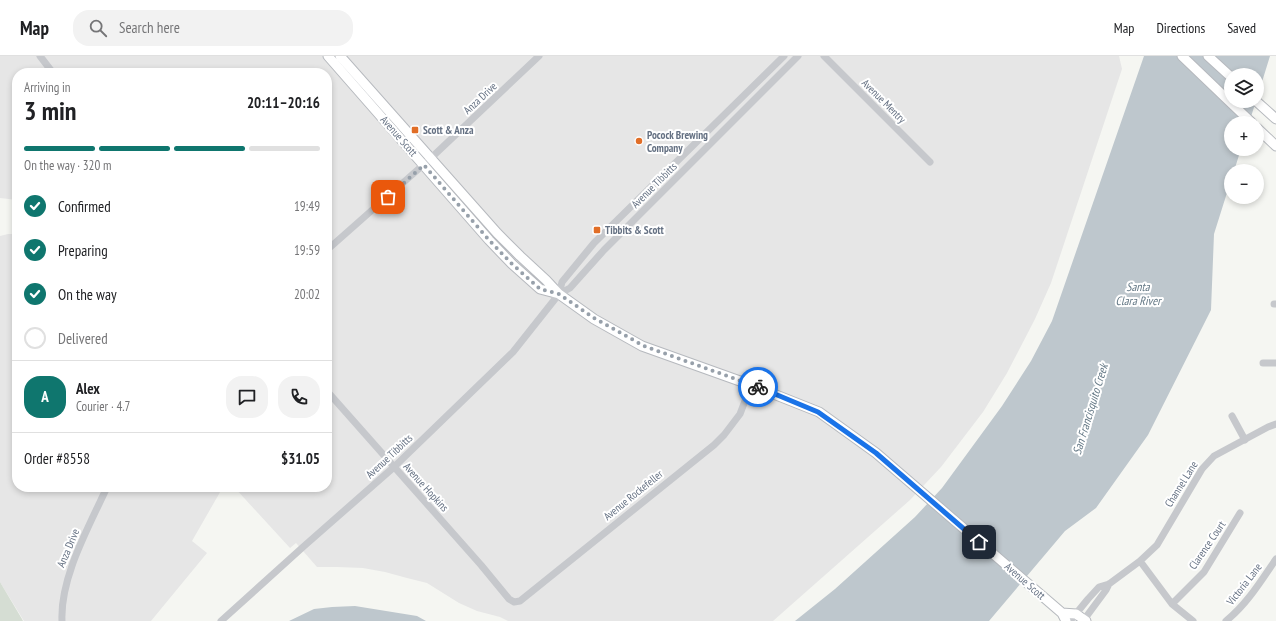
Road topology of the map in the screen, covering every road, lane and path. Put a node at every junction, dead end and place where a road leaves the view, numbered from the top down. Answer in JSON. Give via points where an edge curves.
{"nodes":[{"id":1,"x":40,"y":56,"type":"edge"},
{"id":2,"x":328,"y":56,"type":"edge"},
{"id":3,"x":340,"y":56,"type":"edge"},
{"id":4,"x":539,"y":56,"type":"edge"},
{"id":5,"x":784,"y":56,"type":"edge"},
{"id":6,"x":798,"y":56,"type":"edge"},
{"id":7,"x":824,"y":56,"type":"edge"},
{"id":8,"x":1182,"y":56,"type":"edge"},
{"id":9,"x":1208,"y":56,"type":"edge"},
{"id":10,"x":49,"y":68,"type":"edge"},
{"id":11,"x":1224,"y":71,"type":"edge"},
{"id":12,"x":1264,"y":108,"type":"edge"},
{"id":13,"x":1245,"y":116,"type":"edge"},
{"id":14,"x":1274,"y":117,"type":"edge"},
{"id":15,"x":1264,"y":135,"type":"edge"},
{"id":16,"x":1276,"y":146,"type":"edge"},
{"id":17,"x":431,"y":158,"type":"junction"},
{"id":18,"x":930,"y":162,"type":"dead end"},
{"id":19,"x":424,"y":165,"type":"junction"},
{"id":20,"x":332,"y":246,"type":"edge"},
{"id":21,"x":559,"y":294,"type":"junction"},
{"id":22,"x":1263,"y":363,"type":"dead end"},
{"id":23,"x":1276,"y":363,"type":"edge"},
{"id":24,"x":750,"y":384,"type":"junction"},
{"id":25,"x":332,"y":396,"type":"edge"},
{"id":26,"x":1232,"y":416,"type":"dead end"},
{"id":27,"x":1276,"y":424,"type":"edge"},
{"id":28,"x":1245,"y":440,"type":"junction"},
{"id":29,"x":394,"y":467,"type":"junction"},
{"id":30,"x":105,"y":492,"type":"edge"},
{"id":31,"x":1240,"y":514,"type":"dead end"},
{"id":32,"x":1276,"y":559,"type":"edge"},
{"id":33,"x":1140,"y":561,"type":"junction"},
{"id":34,"x":1109,"y":584,"type":"junction"},
{"id":35,"x":509,"y":599,"type":"joint"},
{"id":36,"x":1172,"y":604,"type":"junction"},
{"id":37,"x":1064,"y":617,"type":"edge"},
{"id":38,"x":1073,"y":617,"type":"edge"},
{"id":39,"x":62,"y":621,"type":"edge"},
{"id":40,"x":221,"y":621,"type":"edge"},
{"id":41,"x":1084,"y":621,"type":"edge"},
{"id":42,"x":1193,"y":621,"type":"edge"},
{"id":43,"x":1226,"y":621,"type":"edge"}],
"edges":[{"from":1,"to":10,"type":"street"},
{"from":2,"to":19,"type":"main road","name":"Avenue Scott"},
{"from":3,"to":17,"type":"main road","name":"Avenue Scott"},
{"from":4,"to":17,"type":"street","name":"Anza Drive"},
{"from":5,"to":21,"type":"street","name":"Avenue Tibbitts","via":[[594,243],[562,282]]},
{"from":6,"to":21,"type":"street","name":"Avenue Tibbitts","via":[[604,250],[570,288]]},
{"from":7,"to":18,"type":"street","name":"Avenue Mentry"},
{"from":8,"to":13,"type":"main road"},
{"from":9,"to":11,"type":"main road"},
{"from":12,"to":14,"type":"main road"},
{"from":15,"to":16,"type":"main road"},
{"from":17,"to":19,"type":"street","name":"Anza Drive"},
{"from":17,"to":21,"type":"main road","name":"Avenue Scott","via":[[497,233]]},
{"from":19,"to":20,"type":"street","name":"Anza Drive"},
{"from":19,"to":21,"type":"main road","name":"Avenue Scott","via":[[512,264],[540,289]]},
{"from":21,"to":24,"type":"main road","name":"Avenue Scott","via":[[594,318],[644,346]]},
{"from":21,"to":29,"type":"street","name":"Avenue Tibbitts","via":[[513,352]]},
{"from":22,"to":23,"type":"street"},
{"from":24,"to":35,"type":"street","name":"Avenue Rockefeller","via":[[740,414],[714,445],[520,600],[514,602]]},
{"from":24,"to":37,"type":"main road","name":"Avenue Scott","via":[[818,412],[876,453]]},
{"from":25,"to":29,"type":"street","name":"Avenue Hopkins"},
{"from":26,"to":28,"type":"street"},
{"from":27,"to":28,"type":"street","name":"Channel Lane"},
{"from":28,"to":33,"type":"street","name":"Channel Lane","via":[[1214,456],[1202,469],[1157,545]]},
{"from":29,"to":35,"type":"street","name":"Avenue Hopkins"},
{"from":29,"to":40,"type":"street","name":"Avenue Tibbitts"},
{"from":30,"to":39,"type":"street","name":"Anza Drive","via":[[65,586]]},
{"from":31,"to":36,"type":"street","name":"Clarence Court","via":[[1204,572]]},
{"from":32,"to":43,"type":"street","name":"Victoria Lane","via":[[1256,590]]},
{"from":33,"to":34,"type":"street","name":"Channel Lane"},
{"from":33,"to":36,"type":"street"},
{"from":34,"to":38,"type":"street","via":[[1098,587]]},
{"from":34,"to":41,"type":"street"},
{"from":36,"to":42,"type":"street"},
{"from":37,"to":38,"type":"main road","name":"Avenue Scott"},
{"from":38,"to":41,"type":"main road"}]}
